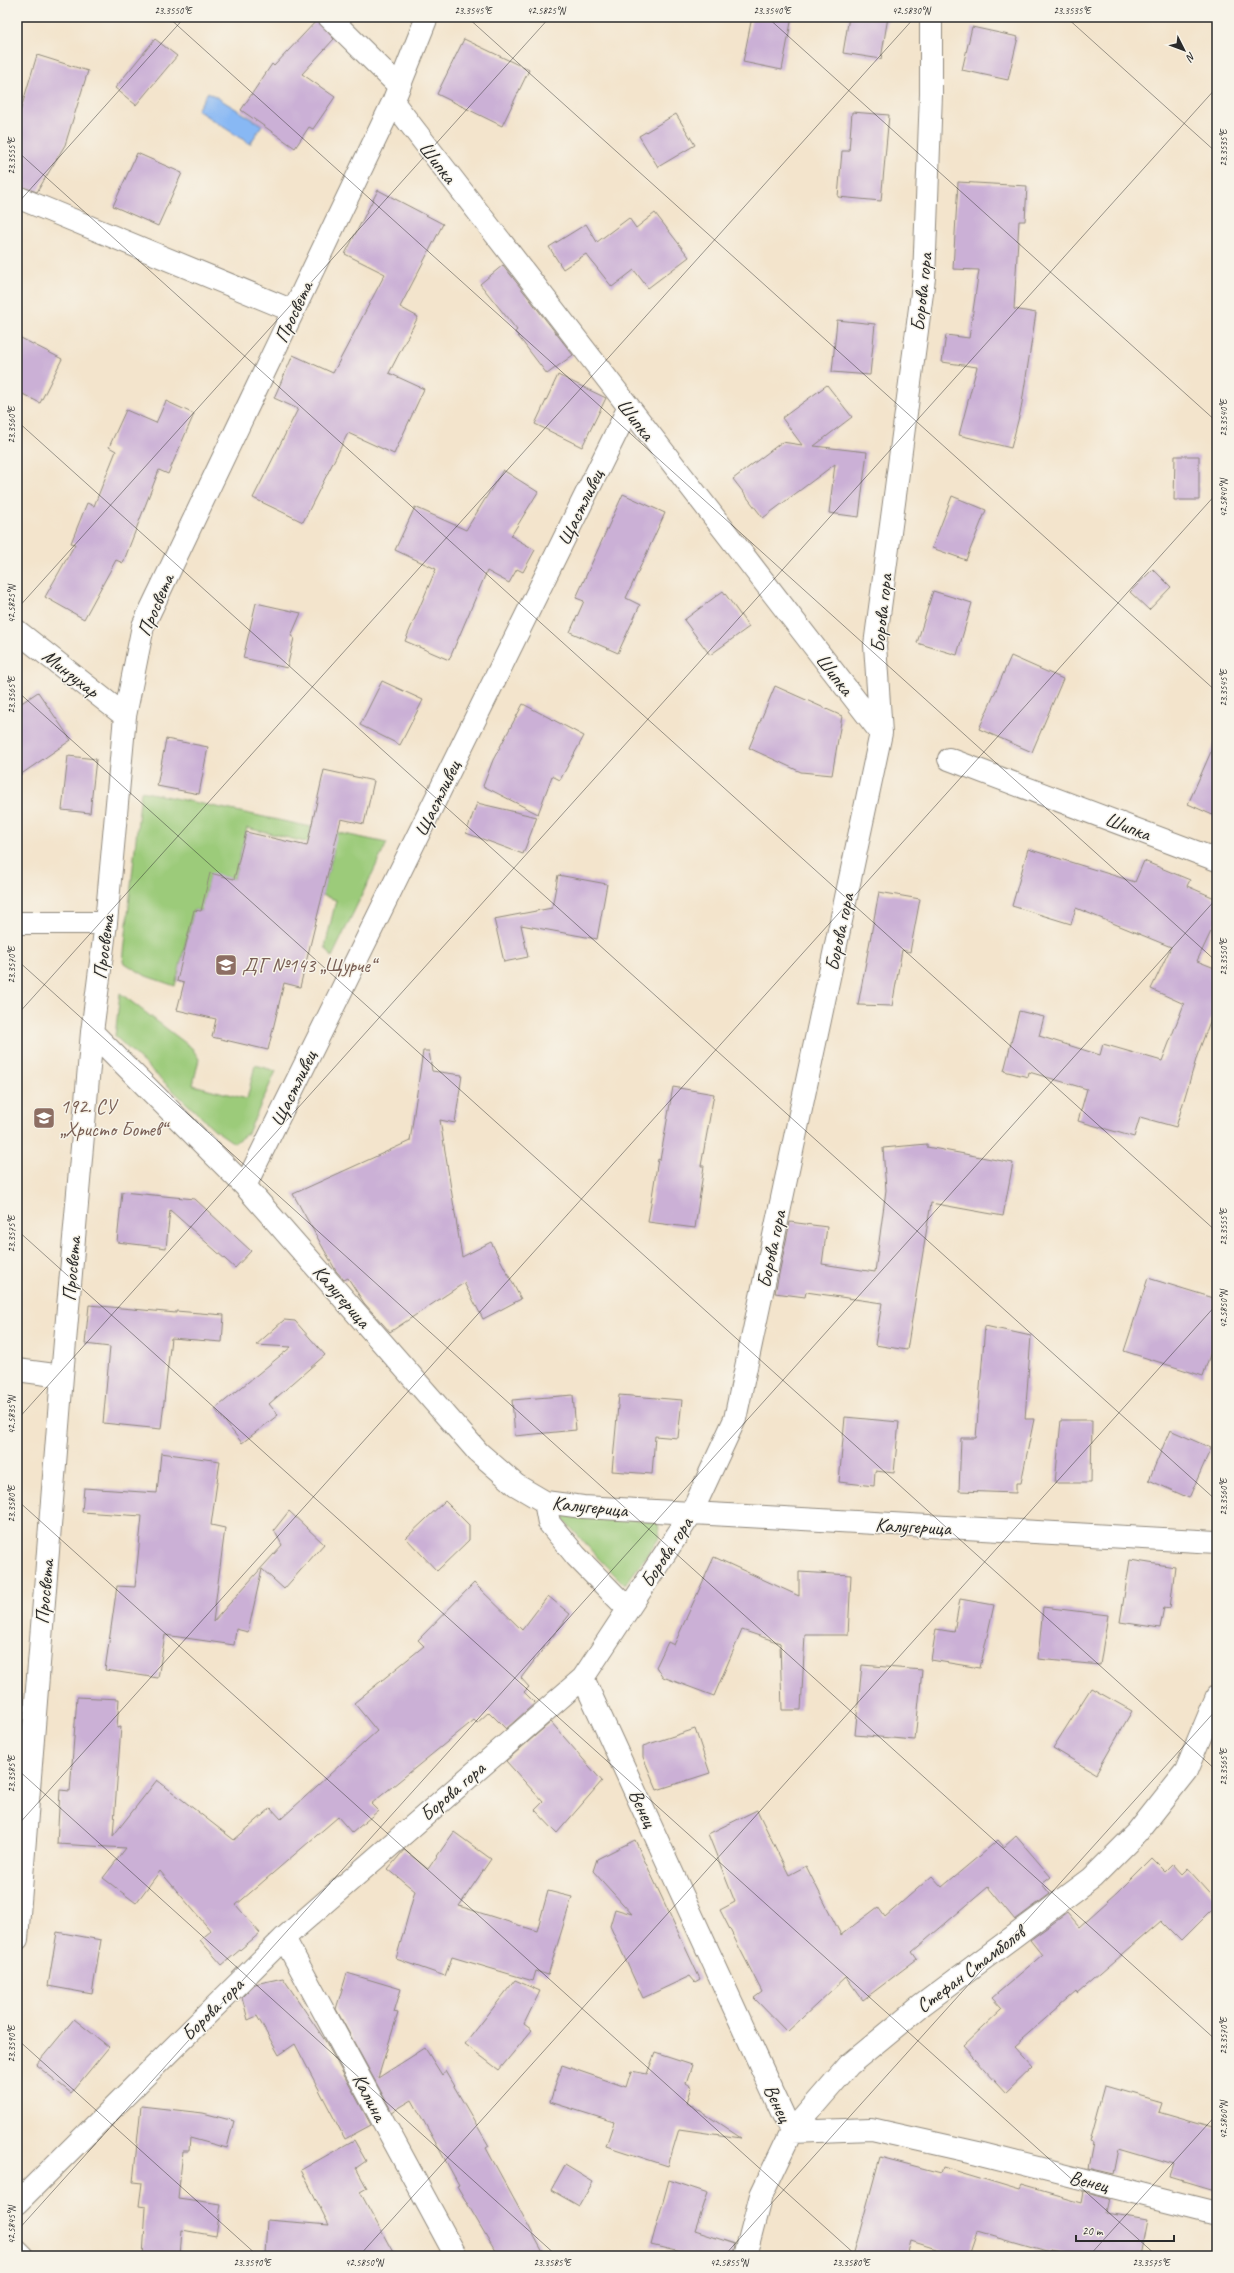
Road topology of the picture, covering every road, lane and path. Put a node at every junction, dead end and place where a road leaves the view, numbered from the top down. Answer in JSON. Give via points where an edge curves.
{"nodes":[{"id":1,"x":329,"y":17,"type":"edge"},
{"id":2,"x":426,"y":17,"type":"edge"},
{"id":3,"x":931,"y":17,"type":"edge"},
{"id":4,"x":396,"y":94,"type":"junction"},
{"id":5,"x":17,"y":197,"type":"edge"},
{"id":6,"x":293,"y":311,"type":"junction"},
{"id":7,"x":628,"y":409,"type":"junction"},
{"id":8,"x":17,"y":630,"type":"edge"},
{"id":9,"x":125,"y":716,"type":"junction"},
{"id":10,"x":881,"y":733,"type":"junction"},
{"id":11,"x":949,"y":759,"type":"dead end"},
{"id":12,"x":1217,"y":860,"type":"edge"},
{"id":13,"x":17,"y":923,"type":"edge"},
{"id":14,"x":106,"y":923,"type":"junction"},
{"id":15,"x":92,"y":1032,"type":"junction"},
{"id":16,"x":245,"y":1186,"type":"junction"},
{"id":17,"x":17,"y":1370,"type":"edge"},
{"id":18,"x":62,"y":1376,"type":"junction"},
{"id":19,"x":545,"y":1502,"type":"junction"},
{"id":20,"x":691,"y":1514,"type":"junction"},
{"id":21,"x":1217,"y":1542,"type":"edge"},
{"id":22,"x":628,"y":1609,"type":"junction"},
{"id":23,"x":583,"y":1678,"type":"junction"},
{"id":24,"x":1217,"y":1696,"type":"edge"},
{"id":25,"x":284,"y":1938,"type":"junction"},
{"id":26,"x":17,"y":1939,"type":"edge"},
{"id":27,"x":791,"y":2132,"type":"junction"},
{"id":28,"x":17,"y":2203,"type":"edge"},
{"id":29,"x":1217,"y":2213,"type":"edge"},
{"id":30,"x":17,"y":2251,"type":"edge"},
{"id":31,"x":22,"y":2256,"type":"edge"},
{"id":32,"x":456,"y":2256,"type":"edge"},
{"id":33,"x":745,"y":2256,"type":"edge"}],
"edges":[{"from":1,"to":4,"type":"street","name":"Шипка"},
{"from":2,"to":4,"type":"street","name":"Просвета"},
{"from":3,"to":10,"type":"street","name":"Борова гора","via":[[931,94],[924,278],[875,646]]},
{"from":4,"to":6,"type":"street","name":"Просвета"},
{"from":4,"to":7,"type":"street","name":"Шипка"},
{"from":5,"to":6,"type":"street"},
{"from":6,"to":9,"type":"street","name":"Просвета","via":[[143,626]]},
{"from":7,"to":10,"type":"street","name":"Шипка"},
{"from":7,"to":16,"type":"street","name":"Щастливец"},
{"from":8,"to":9,"type":"street","name":"Минзухар"},
{"from":9,"to":14,"type":"street","name":"Просвета"},
{"from":10,"to":20,"type":"street","name":"Борова гора","via":[[735,1419]]},
{"from":11,"to":12,"type":"street","name":"Шипка"},
{"from":13,"to":14,"type":"street"},
{"from":14,"to":15,"type":"street","name":"Просвета"},
{"from":15,"to":16,"type":"street","name":"Калугерица"},
{"from":15,"to":18,"type":"street","name":"Просвета"},
{"from":16,"to":19,"type":"street","name":"Калугерица","via":[[478,1452],[516,1485]]},
{"from":17,"to":18,"type":"street"},
{"from":18,"to":26,"type":"street","name":"Просвета"},
{"from":19,"to":20,"type":"street","name":"Калугерица"},
{"from":19,"to":22,"type":"street","via":[[549,1523],[576,1556]]},
{"from":20,"to":21,"type":"street","name":"Калугерица"},
{"from":20,"to":22,"type":"street","name":"Борова гора"},
{"from":22,"to":23,"type":"street","name":"Борова гора"},
{"from":23,"to":25,"type":"street","name":"Борова гора"},
{"from":23,"to":27,"type":"street","name":"Венец"},
{"from":24,"to":27,"type":"street","name":"Стефан Стамболов","via":[[1186,1771],[1137,1833],[1092,1878],[922,2004],[849,2065]]},
{"from":25,"to":28,"type":"street","name":"Борова гора"},
{"from":25,"to":32,"type":"street","name":"Калина"},
{"from":27,"to":29,"type":"street","name":"Венец","via":[[871,2129]]},
{"from":27,"to":33,"type":"street","name":"Стефан Стамболов","via":[[761,2195]]},
{"from":30,"to":31,"type":"street"}]}
